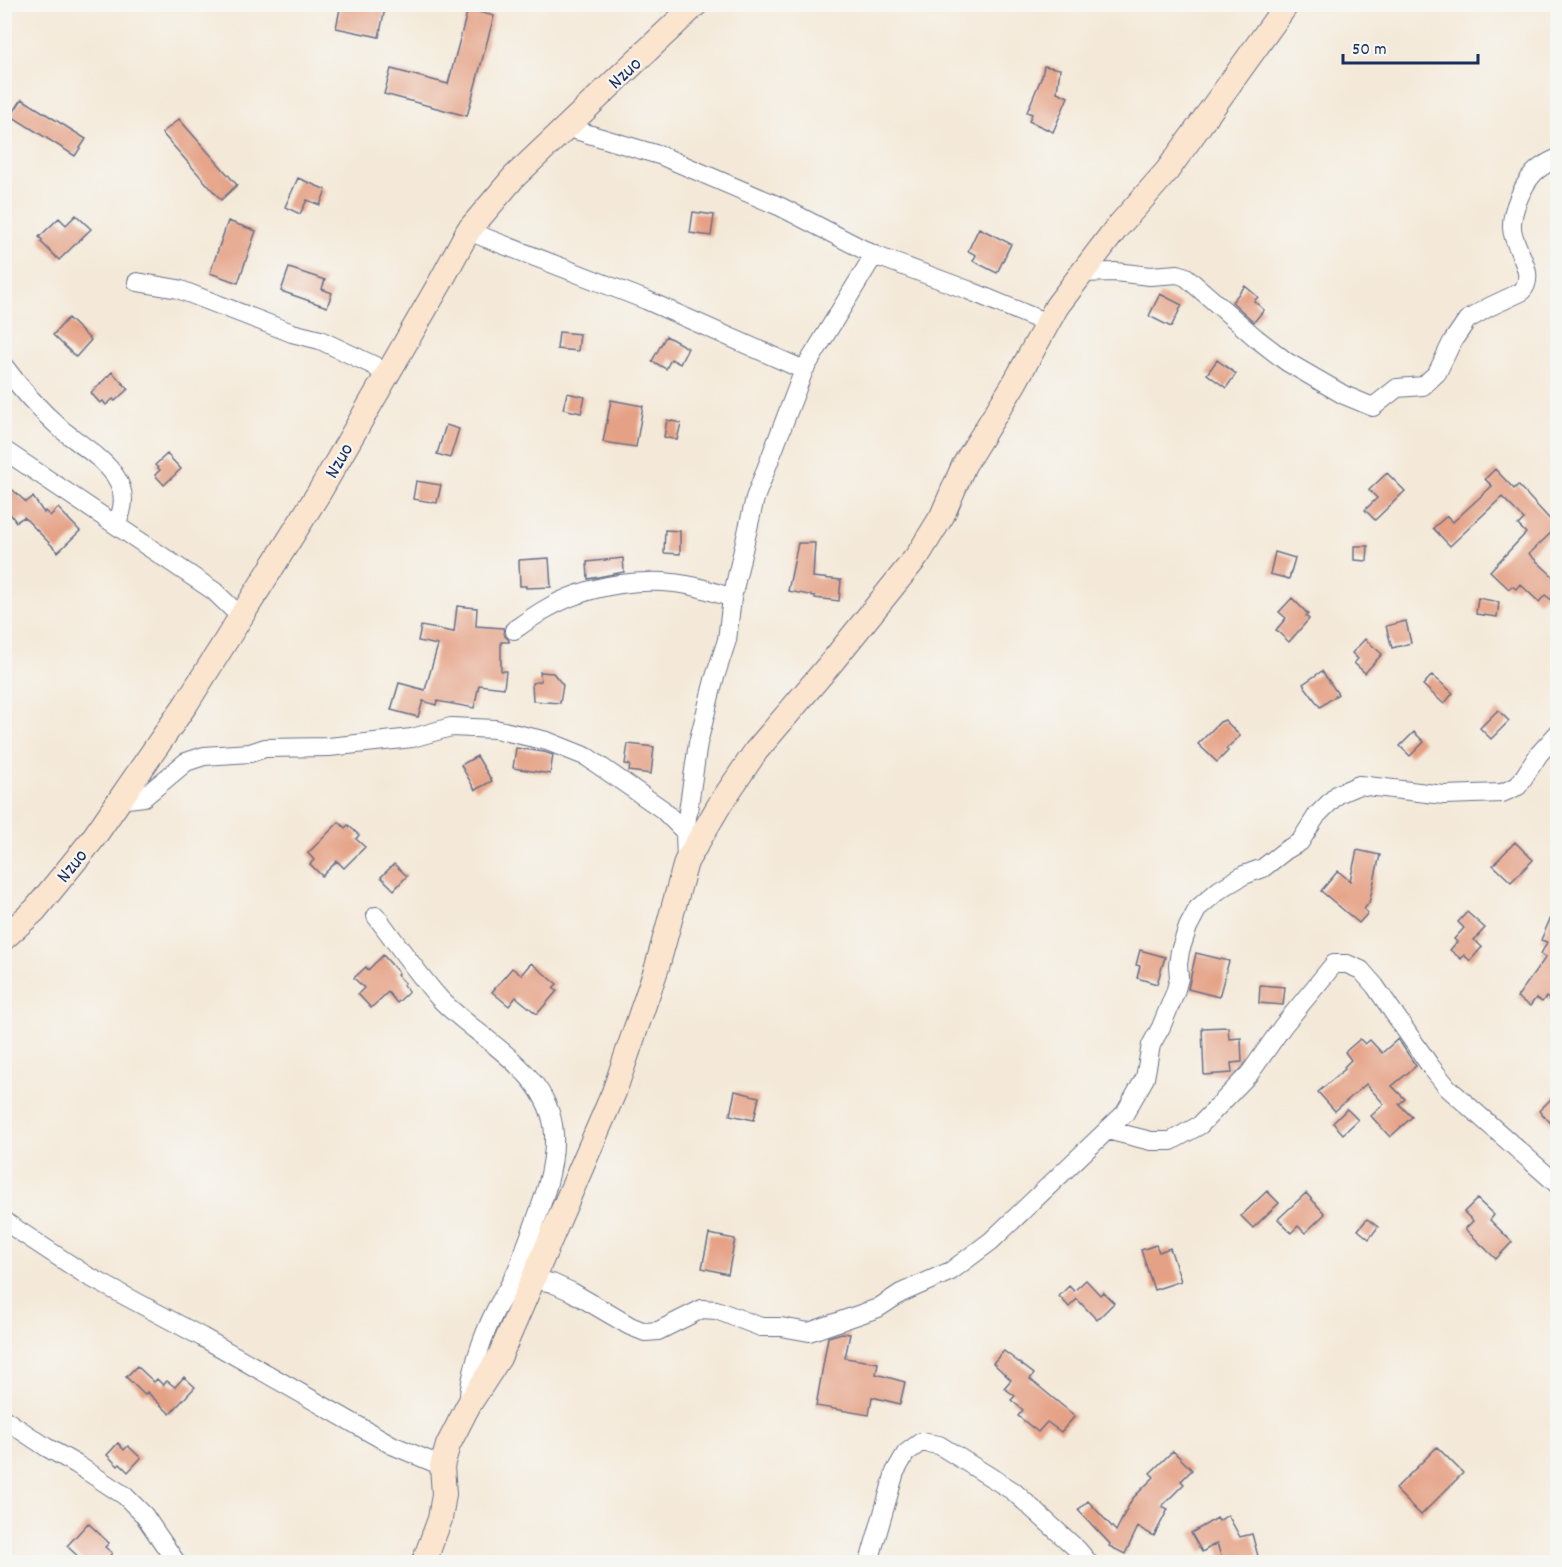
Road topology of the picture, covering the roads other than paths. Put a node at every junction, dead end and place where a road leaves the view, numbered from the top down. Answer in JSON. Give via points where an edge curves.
{"nodes":[{"id":1,"x":696,"y":4,"type":"edge"},
{"id":2,"x":1287,"y":4,"type":"edge"},
{"id":3,"x":565,"y":127,"type":"junction"},
{"id":4,"x":1557,"y":158,"type":"edge"},
{"id":5,"x":468,"y":231,"type":"junction"},
{"id":6,"x":874,"y":255,"type":"junction"},
{"id":7,"x":1082,"y":273,"type":"junction"},
{"id":8,"x":137,"y":282,"type":"dead end"},
{"id":9,"x":1047,"y":323,"type":"junction"},
{"id":10,"x":4,"y":366,"type":"edge"},
{"id":11,"x":804,"y":369,"type":"junction"},
{"id":12,"x":386,"y":378,"type":"junction"},
{"id":13,"x":4,"y":450,"type":"edge"},
{"id":14,"x":116,"y":524,"type":"junction"},
{"id":15,"x":732,"y":598,"type":"junction"},
{"id":16,"x":241,"y":617,"type":"junction"},
{"id":17,"x":514,"y":630,"type":"dead end"},
{"id":18,"x":1557,"y":733,"type":"edge"},
{"id":19,"x":119,"y":800,"type":"junction"},
{"id":20,"x":685,"y":832,"type":"junction"},
{"id":21,"x":686,"y":862,"type":"junction"},
{"id":22,"x":376,"y":916,"type":"dead end"},
{"id":23,"x":4,"y":938,"type":"edge"},
{"id":24,"x":1107,"y":1130,"type":"junction"},
{"id":25,"x":1556,"y":1179,"type":"edge"},
{"id":26,"x":4,"y":1221,"type":"edge"},
{"id":27,"x":533,"y":1279,"type":"junction"},
{"id":28,"x":468,"y":1406,"type":"junction"},
{"id":29,"x":4,"y":1419,"type":"edge"},
{"id":30,"x":442,"y":1466,"type":"junction"},
{"id":31,"x":176,"y":1563,"type":"edge"},
{"id":32,"x":424,"y":1563,"type":"edge"},
{"id":33,"x":869,"y":1563,"type":"edge"},
{"id":34,"x":1088,"y":1563,"type":"edge"}],
"edges":[{"from":1,"to":3,"type":"street","name":"Nzuo"},
{"from":2,"to":7,"type":"street","via":[[1167,171]]},
{"from":3,"to":5,"type":"street","name":"Nzuo","via":[[514,177]]},
{"from":3,"to":6,"type":"street","via":[[662,156],[781,207]]},
{"from":4,"to":7,"type":"street","via":[[1534,173],[1512,219],[1516,247],[1526,269],[1525,288],[1467,320],[1437,373],[1423,386],[1397,388],[1373,407],[1287,362],[1186,277]]},
{"from":5,"to":11,"type":"street","via":[[646,300]]},
{"from":5,"to":12,"type":"street","name":"Nzuo"},
{"from":6,"to":9,"type":"street"},
{"from":6,"to":11,"type":"street"},
{"from":7,"to":9,"type":"street"},
{"from":8,"to":12,"type":"street","via":[[178,289],[320,340],[375,366]]},
{"from":9,"to":21,"type":"street","via":[[964,465],[942,516],[918,555],[756,751]]},
{"from":10,"to":14,"type":"street","via":[[60,427],[113,472],[123,504]]},
{"from":11,"to":15,"type":"street","via":[[755,498]]},
{"from":12,"to":16,"type":"street","name":"Nzuo"},
{"from":13,"to":14,"type":"street"},
{"from":14,"to":16,"type":"street","via":[[214,591]]},
{"from":15,"to":17,"type":"street","via":[[695,586],[619,584],[573,597]]},
{"from":15,"to":20,"type":"street","via":[[727,640],[698,743]]},
{"from":16,"to":19,"type":"street","name":"Nzuo"},
{"from":18,"to":24,"type":"street","via":[[1518,786],[1502,793],[1444,795],[1359,785],[1338,794],[1317,815],[1300,842],[1263,868],[1219,890],[1198,908],[1180,951],[1175,993],[1151,1045],[1145,1078],[1125,1113]]},
{"from":19,"to":20,"type":"street","via":[[144,797],[186,762],[204,756],[412,738],[451,727],[495,729],[547,741],[587,757],[662,809]]},
{"from":19,"to":23,"type":"street","name":"Nzuo","via":[[35,910]]},
{"from":20,"to":21,"type":"street"},
{"from":21,"to":27,"type":"street","via":[[657,967],[614,1092]]},
{"from":22,"to":28,"type":"street","via":[[441,1000],[524,1072],[547,1102],[555,1132],[554,1165],[518,1270],[495,1311],[476,1358]]},
{"from":24,"to":25,"type":"street","via":[[1151,1141],[1171,1141],[1200,1125],[1250,1073],[1334,964],[1347,964],[1361,970],[1375,986],[1448,1088]]},
{"from":24,"to":27,"type":"street","via":[[991,1241],[951,1271],[878,1308],[809,1332],[760,1327],[716,1310],[702,1309],[658,1331],[645,1332],[572,1292]]},
{"from":26,"to":30,"type":"street","via":[[86,1275],[382,1440]]},
{"from":27,"to":28,"type":"street","via":[[498,1358]]},
{"from":28,"to":30,"type":"street"},
{"from":29,"to":31,"type":"street","via":[[125,1496],[144,1515]]},
{"from":30,"to":32,"type":"street","via":[[444,1494],[440,1519]]},
{"from":33,"to":34,"type":"street","via":[[895,1472],[906,1453],[921,1442],[939,1445],[1013,1491]]}]}
